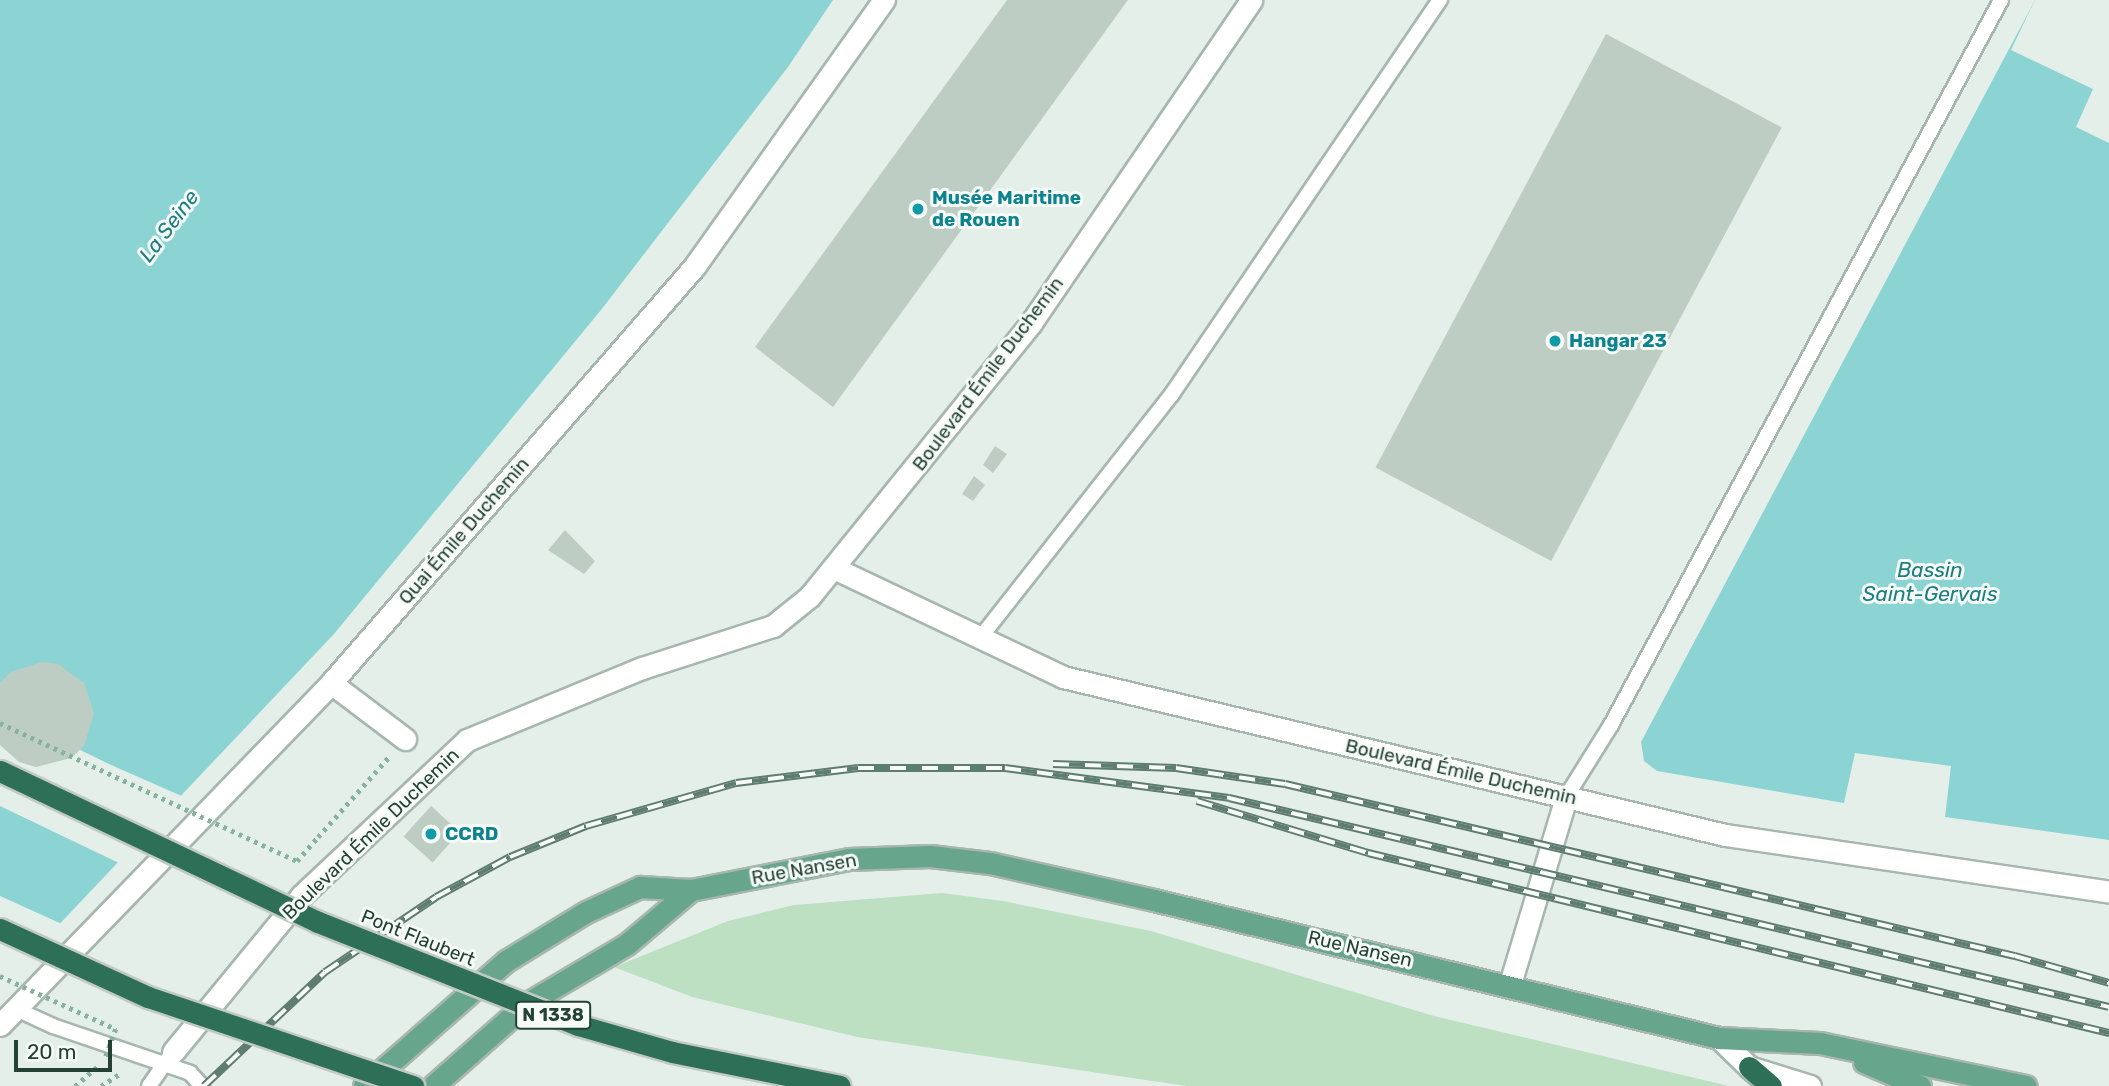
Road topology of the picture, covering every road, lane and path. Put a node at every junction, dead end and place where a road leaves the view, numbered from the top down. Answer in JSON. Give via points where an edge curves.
{"nodes":[{"id":1,"x":884,"y":0,"type":"edge"},
{"id":2,"x":1251,"y":0,"type":"edge"},
{"id":3,"x":1440,"y":0,"type":"edge"},
{"id":4,"x":2001,"y":0,"type":"edge"},
{"id":5,"x":836,"y":569,"type":"junction"},
{"id":6,"x":980,"y":638,"type":"junction"},
{"id":7,"x":331,"y":683,"type":"junction"},
{"id":8,"x":0,"y":723,"type":"edge"},
{"id":9,"x":405,"y":739,"type":"joint"},
{"id":10,"x":0,"y":771,"type":"edge"},
{"id":11,"x":1566,"y":797,"type":"junction"},
{"id":12,"x":691,"y":890,"type":"junction"},
{"id":13,"x":2109,"y":892,"type":"edge"},
{"id":14,"x":0,"y":929,"type":"edge"},
{"id":15,"x":0,"y":976,"type":"edge"},
{"id":16,"x":1510,"y":984,"type":"junction"},
{"id":17,"x":16,"y":1009,"type":"junction"},
{"id":18,"x":0,"y":1026,"type":"edge"},
{"id":19,"x":1719,"y":1038,"type":"junction"},
{"id":20,"x":1820,"y":1043,"type":"junction"},
{"id":21,"x":169,"y":1058,"type":"junction"},
{"id":22,"x":1749,"y":1067,"type":"junction"},
{"id":23,"x":131,"y":1068,"type":"dead end"},
{"id":24,"x":75,"y":1086,"type":"edge"},
{"id":25,"x":102,"y":1086,"type":"edge"},
{"id":26,"x":149,"y":1086,"type":"edge"},
{"id":27,"x":202,"y":1086,"type":"edge"},
{"id":28,"x":363,"y":1086,"type":"edge"},
{"id":29,"x":413,"y":1086,"type":"edge"},
{"id":30,"x":433,"y":1086,"type":"edge"},
{"id":31,"x":840,"y":1086,"type":"edge"},
{"id":32,"x":1771,"y":1086,"type":"edge"},
{"id":33,"x":1810,"y":1086,"type":"edge"},
{"id":34,"x":1920,"y":1086,"type":"edge"},
{"id":35,"x":2026,"y":1086,"type":"edge"}],
"edges":[{"from":1,"to":7,"type":"street","name":"Quai Émile Duchemin","via":[[694,267]]},
{"from":2,"to":5,"type":"street","name":"Boulevard Émile Duchemin","via":[[1031,323]]},
{"from":3,"to":6,"type":"lane","via":[[1172,394]]},
{"from":4,"to":11,"type":"lane","via":[[1612,725]]},
{"from":5,"to":6,"type":"street","name":"Boulevard Émile Duchemin"},
{"from":5,"to":21,"type":"street","name":"Boulevard Émile Duchemin","via":[[773,626],[642,668],[467,740],[302,895]]},
{"from":6,"to":11,"type":"street","name":"Boulevard Émile Duchemin","via":[[1063,677]]},
{"from":7,"to":9,"type":"street"},
{"from":7,"to":17,"type":"street","name":"Quai Émile Duchemin"},
{"from":8,"to":9,"type":"path","bridge":true,"via":[[297,861]]},
{"from":10,"to":31,"type":"highway","name":"Pont Flaubert","number":"N 1338","bridge":true,"via":[[318,922],[578,1025],[672,1052]]},
{"from":11,"to":13,"type":"street","name":"Boulevard Émile Duchemin","via":[[1725,835]]},
{"from":11,"to":16,"type":"street"},
{"from":12,"to":16,"type":"main road","name":"Rue Nansen","via":[[849,859],[930,856],[990,863]]},
{"from":12,"to":28,"type":"main road","name":"Rue Nansen","via":[[640,887],[586,912],[506,961]]},
{"from":12,"to":30,"type":"main road","name":"Rue Nansen","via":[[627,944],[526,1004]]},
{"from":14,"to":29,"type":"highway","bridge":true,"via":[[148,997]]},
{"from":15,"to":24,"type":"path","bridge":true,"via":[[116,1030],[105,1059]]},
{"from":16,"to":19,"type":"main road","name":"Rue Nansen"},
{"from":17,"to":18,"type":"street","name":"Quai Émile Duchemin"},
{"from":17,"to":21,"type":"lane","via":[[53,1026]]},
{"from":19,"to":20,"type":"main road","name":"Rue Nansen"},
{"from":19,"to":22,"type":"street"},
{"from":20,"to":34,"type":"main road"},
{"from":20,"to":35,"type":"main road","name":"Rue Nansen"},
{"from":21,"to":26,"type":"lane"},
{"from":21,"to":27,"type":"lane"},
{"from":22,"to":32,"type":"highway"},
{"from":22,"to":33,"type":"street"},
{"from":23,"to":25,"type":"path"}]}
